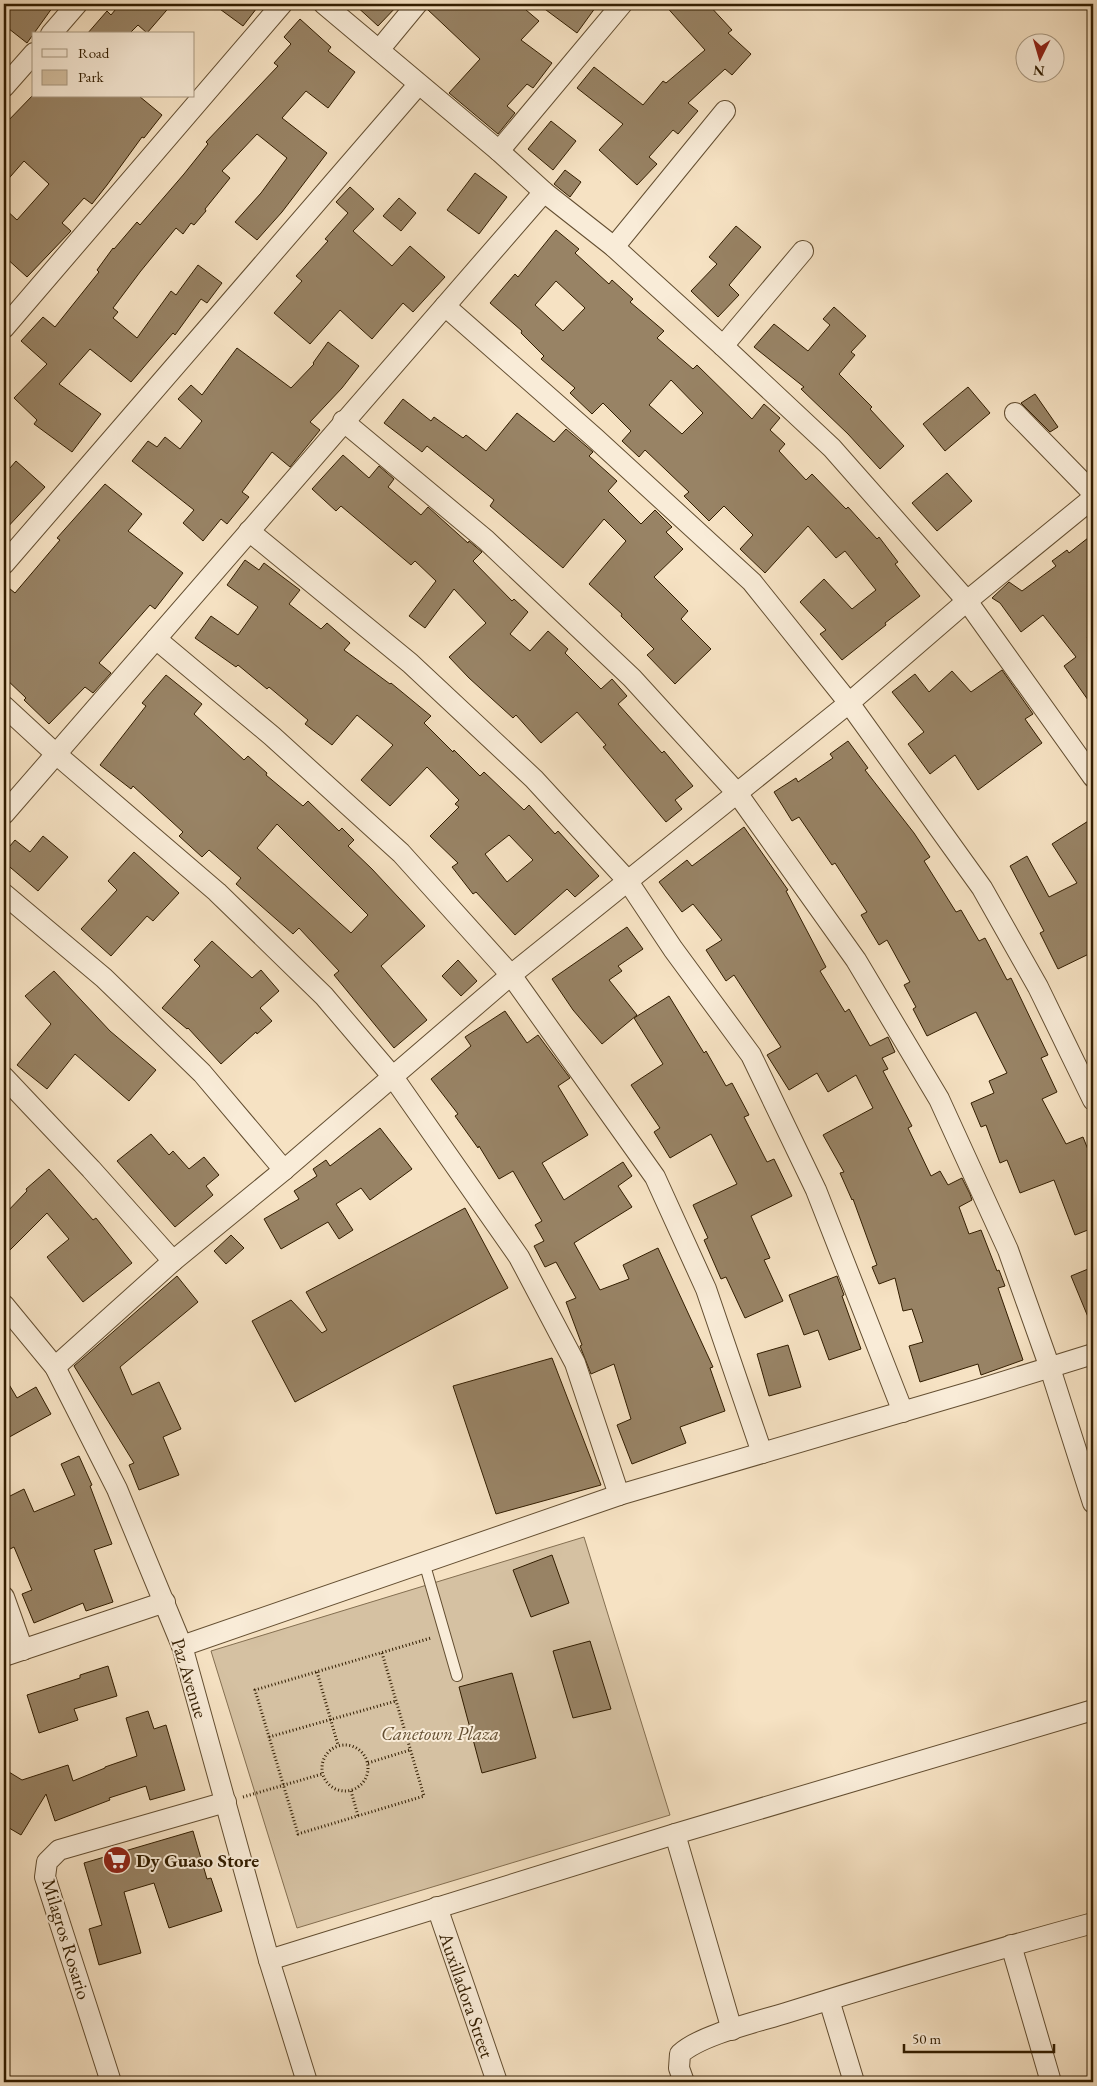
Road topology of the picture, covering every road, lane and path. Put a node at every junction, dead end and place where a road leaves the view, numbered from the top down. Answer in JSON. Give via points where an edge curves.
{"nodes":[{"id":1,"x":77,"y":4,"type":"edge"},
{"id":2,"x":282,"y":4,"type":"edge"},
{"id":3,"x":324,"y":4,"type":"edge"},
{"id":4,"x":417,"y":4,"type":"edge"},
{"id":5,"x":622,"y":4,"type":"edge"},
{"id":6,"x":52,"y":32,"type":"edge"},
{"id":7,"x":380,"y":50,"type":"junction"},
{"id":8,"x":32,"y":55,"type":"edge"},
{"id":9,"x":418,"y":85,"type":"junction"},
{"id":10,"x":4,"y":87,"type":"edge"},
{"id":11,"x":725,"y":111,"type":"dead end"},
{"id":12,"x":498,"y":151,"type":"junction"},
{"id":13,"x":544,"y":192,"type":"junction"},
{"id":14,"x":614,"y":247,"type":"junction"},
{"id":15,"x":804,"y":251,"type":"dead end"},
{"id":16,"x":445,"y":306,"type":"junction"},
{"id":17,"x":4,"y":328,"type":"edge"},
{"id":18,"x":724,"y":346,"type":"junction"},
{"id":19,"x":1015,"y":413,"type":"dead end"},
{"id":20,"x":343,"y":421,"type":"junction"},
{"id":21,"x":1093,"y":493,"type":"edge"},
{"id":22,"x":1093,"y":498,"type":"edge"},
{"id":23,"x":249,"y":531,"type":"junction"},
{"id":24,"x":4,"y":564,"type":"edge"},
{"id":25,"x":967,"y":601,"type":"junction"},
{"id":26,"x":156,"y":639,"type":"junction"},
{"id":27,"x":849,"y":703,"type":"junction"},
{"id":28,"x":4,"y":706,"type":"edge"},
{"id":29,"x":56,"y":754,"type":"junction"},
{"id":30,"x":1093,"y":777,"type":"edge"},
{"id":31,"x":737,"y":793,"type":"junction"},
{"id":32,"x":4,"y":814,"type":"edge"},
{"id":33,"x":628,"y":880,"type":"junction"},
{"id":34,"x":4,"y":894,"type":"edge"},
{"id":35,"x":511,"y":975,"type":"junction"},
{"id":36,"x":393,"y":1076,"type":"junction"},
{"id":37,"x":4,"y":1077,"type":"edge"},
{"id":38,"x":1093,"y":1100,"type":"edge"},
{"id":39,"x":284,"y":1170,"type":"junction"},
{"id":40,"x":173,"y":1261,"type":"junction"},
{"id":41,"x":4,"y":1305,"type":"edge"},
{"id":42,"x":1093,"y":1354,"type":"edge"},
{"id":43,"x":55,"y":1367,"type":"junction"},
{"id":44,"x":1050,"y":1368,"type":"junction"},
{"id":45,"x":903,"y":1412,"type":"junction"},
{"id":46,"x":762,"y":1453,"type":"junction"},
{"id":47,"x":619,"y":1495,"type":"junction"},
{"id":48,"x":1093,"y":1503,"type":"edge"},
{"id":49,"x":424,"y":1562,"type":"junction"},
{"id":50,"x":4,"y":1598,"type":"edge"},
{"id":51,"x":165,"y":1602,"type":"junction"},
{"id":52,"x":444,"y":1635,"type":"junction"},
{"id":53,"x":182,"y":1646,"type":"junction"},
{"id":54,"x":23,"y":1650,"type":"junction"},
{"id":55,"x":382,"y":1653,"type":"junction"},
{"id":56,"x":4,"y":1656,"type":"edge"},
{"id":57,"x":316,"y":1672,"type":"junction"},
{"id":58,"x":457,"y":1676,"type":"dead end"},
{"id":59,"x":396,"y":1701,"type":"junction"},
{"id":60,"x":1093,"y":1710,"type":"edge"},
{"id":61,"x":330,"y":1720,"type":"junction"},
{"id":62,"x":270,"y":1737,"type":"junction"},
{"id":63,"x":338,"y":1745,"type":"junction"},
{"id":64,"x":410,"y":1750,"type":"junction"},
{"id":65,"x":368,"y":1763,"type":"junction"},
{"id":66,"x":322,"y":1774,"type":"junction"},
{"id":67,"x":284,"y":1785,"type":"junction"},
{"id":68,"x":351,"y":1791,"type":"junction"},
{"id":69,"x":226,"y":1802,"type":"junction"},
{"id":70,"x":358,"y":1816,"type":"junction"},
{"id":71,"x":675,"y":1834,"type":"junction"},
{"id":72,"x":437,"y":1907,"type":"junction"},
{"id":73,"x":1093,"y":1923,"type":"edge"},
{"id":74,"x":1011,"y":1945,"type":"junction"},
{"id":75,"x":270,"y":1960,"type":"junction"},
{"id":76,"x":829,"y":2000,"type":"junction"},
{"id":77,"x":732,"y":2030,"type":"junction"},
{"id":78,"x":111,"y":2082,"type":"edge"},
{"id":79,"x":307,"y":2082,"type":"edge"},
{"id":80,"x":497,"y":2082,"type":"edge"},
{"id":81,"x":684,"y":2082,"type":"edge"},
{"id":82,"x":854,"y":2082,"type":"edge"},
{"id":83,"x":1051,"y":2082,"type":"edge"}],
"edges":[{"from":1,"to":6,"type":"street"},
{"from":2,"to":17,"type":"street"},
{"from":3,"to":7,"type":"street"},
{"from":4,"to":7,"type":"street"},
{"from":5,"to":12,"type":"street"},
{"from":7,"to":9,"type":"street"},
{"from":8,"to":10,"type":"street"},
{"from":9,"to":12,"type":"street"},
{"from":9,"to":24,"type":"street"},
{"from":11,"to":14,"type":"street"},
{"from":12,"to":13,"type":"street"},
{"from":13,"to":14,"type":"street"},
{"from":13,"to":16,"type":"street"},
{"from":14,"to":18,"type":"street"},
{"from":15,"to":18,"type":"street"},
{"from":16,"to":20,"type":"street"},
{"from":16,"to":27,"type":"street","via":[[752,582]]},
{"from":18,"to":25,"type":"street","via":[[832,448]]},
{"from":19,"to":21,"type":"street"},
{"from":20,"to":23,"type":"street"},
{"from":20,"to":31,"type":"street","via":[[486,540],[632,678]]},
{"from":22,"to":25,"type":"street"},
{"from":23,"to":26,"type":"street"},
{"from":23,"to":33,"type":"street","via":[[410,663],[534,778]]},
{"from":25,"to":27,"type":"street"},
{"from":25,"to":30,"type":"street"},
{"from":26,"to":29,"type":"street"},
{"from":26,"to":35,"type":"street","via":[[272,736],[401,853]]},
{"from":27,"to":31,"type":"street"},
{"from":27,"to":38,"type":"street","via":[[982,888],[1038,987]]},
{"from":28,"to":29,"type":"street"},
{"from":29,"to":32,"type":"street"},
{"from":29,"to":36,"type":"street","via":[[218,892],[324,996]]},
{"from":31,"to":33,"type":"street"},
{"from":31,"to":44,"type":"street","via":[[856,960],[939,1099],[1008,1250]]},
{"from":33,"to":35,"type":"street"},
{"from":33,"to":45,"type":"street","via":[[751,1055],[816,1190]]},
{"from":34,"to":39,"type":"street","via":[[104,978],[202,1073]]},
{"from":35,"to":36,"type":"street"},
{"from":35,"to":46,"type":"street","via":[[655,1177],[706,1289]]},
{"from":36,"to":39,"type":"street"},
{"from":36,"to":47,"type":"street","via":[[520,1257],[575,1363]]},
{"from":37,"to":40,"type":"street","via":[[91,1168]]},
{"from":39,"to":40,"type":"street"},
{"from":40,"to":43,"type":"street"},
{"from":41,"to":43,"type":"street","name":"Paz Avenue"},
{"from":42,"to":44,"type":"street"},
{"from":43,"to":51,"type":"street","name":"Paz Avenue","via":[[117,1489]]},
{"from":44,"to":45,"type":"street"},
{"from":44,"to":48,"type":"street"},
{"from":45,"to":46,"type":"street"},
{"from":46,"to":47,"type":"street"},
{"from":47,"to":49,"type":"street"},
{"from":49,"to":52,"type":"lane"},
{"from":49,"to":53,"type":"street"},
{"from":50,"to":54,"type":"street"},
{"from":51,"to":53,"type":"street","name":"Paz Avenue"},
{"from":51,"to":54,"type":"street"},
{"from":52,"to":55,"type":"path"},
{"from":52,"to":58,"type":"lane"},
{"from":53,"to":69,"type":"street","name":"Paz Avenue"},
{"from":54,"to":56,"type":"street"},
{"from":55,"to":57,"type":"path"},
{"from":55,"to":59,"type":"path"},
{"from":57,"to":61,"type":"path"},
{"from":57,"to":62,"type":"path","via":[[255,1690]]},
{"from":59,"to":61,"type":"path"},
{"from":59,"to":64,"type":"path"},
{"from":60,"to":71,"type":"street"},
{"from":61,"to":62,"type":"path"},
{"from":61,"to":63,"type":"path"},
{"from":62,"to":67,"type":"path"},
{"from":63,"to":65,"type":"path","via":[[348,1744],[357,1748]]},
{"from":63,"to":66,"type":"path","via":[[324,1756]]},
{"from":64,"to":65,"type":"path"},
{"from":64,"to":70,"type":"path","via":[[424,1796]]},
{"from":65,"to":68,"type":"path","via":[[365,1780]]},
{"from":66,"to":67,"type":"path"},
{"from":66,"to":68,"type":"path","via":[[333,1788]]},
{"from":67,"to":69,"type":"path"},
{"from":67,"to":70,"type":"path","via":[[298,1834]]},
{"from":68,"to":70,"type":"path"},
{"from":69,"to":75,"type":"street","name":"Paz Avenue"},
{"from":69,"to":78,"type":"street","name":"Milagros Rosario","via":[[59,1850],[47,1862],[45,1877]]},
{"from":71,"to":72,"type":"street"},
{"from":71,"to":77,"type":"street"},
{"from":72,"to":75,"type":"street"},
{"from":72,"to":80,"type":"street","name":"Auxilladora Street"},
{"from":73,"to":74,"type":"street"},
{"from":74,"to":76,"type":"street"},
{"from":74,"to":83,"type":"street"},
{"from":75,"to":79,"type":"street","name":"Paz Avenue"},
{"from":76,"to":77,"type":"street"},
{"from":76,"to":82,"type":"street"},
{"from":77,"to":81,"type":"street","via":[[688,2047],[680,2054],[679,2068]]}]}
